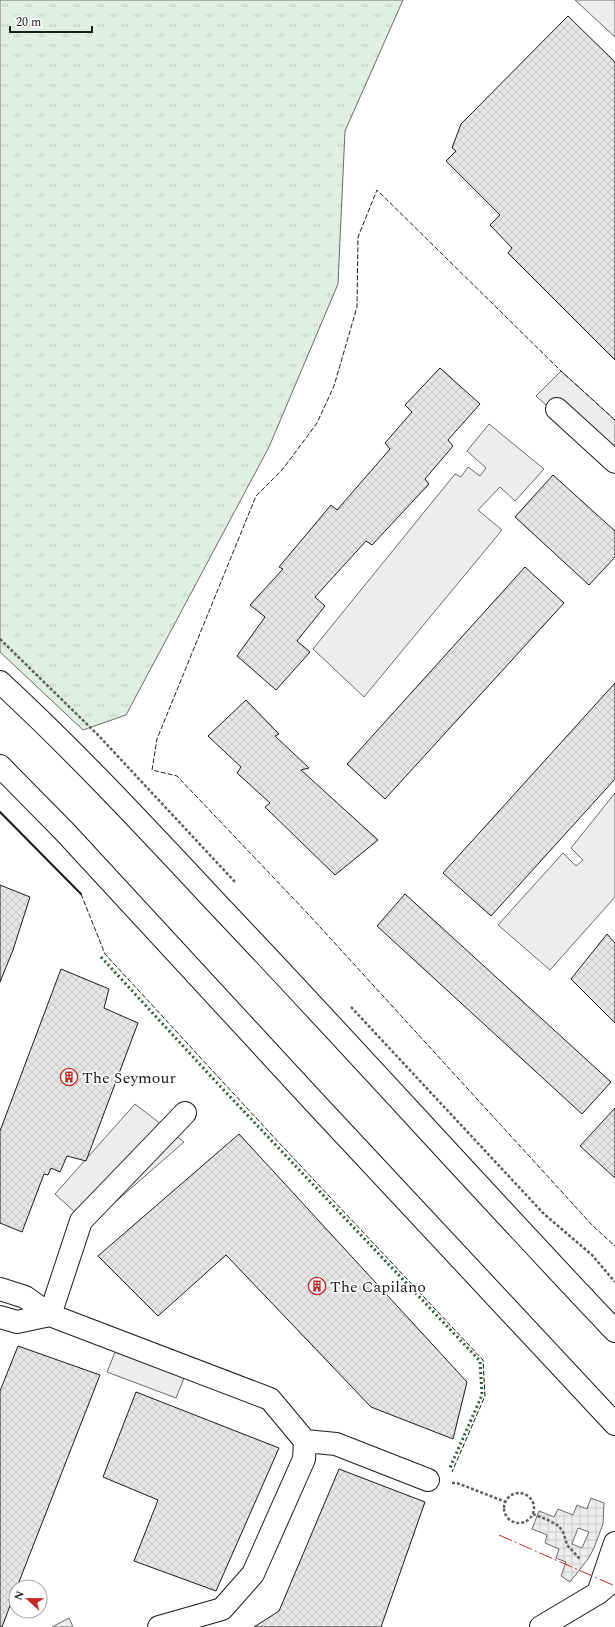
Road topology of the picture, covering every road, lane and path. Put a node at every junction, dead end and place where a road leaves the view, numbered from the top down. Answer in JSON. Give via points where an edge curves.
{"nodes":[{"id":1,"x":557,"y":409,"type":"dead end"},
{"id":2,"x":615,"y":462,"type":"edge"},
{"id":3,"x":0,"y":682,"type":"edge"},
{"id":4,"x":0,"y":766,"type":"edge"},
{"id":5,"x":185,"y":1113,"type":"dead end"},
{"id":6,"x":0,"y":1289,"type":"edge"},
{"id":7,"x":50,"y":1315,"type":"junction"},
{"id":8,"x":0,"y":1317,"type":"edge"},
{"id":9,"x":615,"y":1331,"type":"edge"},
{"id":10,"x":610,"y":1420,"type":"edge"},
{"id":11,"x":305,"y":1441,"type":"junction"},
{"id":12,"x":615,"y":1441,"type":"edge"},
{"id":13,"x":428,"y":1480,"type":"joint"},
{"id":14,"x":506,"y":1502,"type":"junction"},
{"id":15,"x":533,"y":1514,"type":"junction"},
{"id":16,"x":615,"y":1542,"type":"edge"},
{"id":17,"x":580,"y":1559,"type":"dead end"},
{"id":18,"x":615,"y":1579,"type":"edge"},
{"id":19,"x":598,"y":1593,"type":"junction"},
{"id":20,"x":159,"y":1627,"type":"edge"},
{"id":21,"x":541,"y":1627,"type":"edge"}],
"edges":[{"from":1,"to":2,"type":"main road"},
{"from":3,"to":9,"type":"main road","via":[[52,730],[133,814]]},
{"from":4,"to":10,"type":"main road","via":[[65,832]]},
{"from":5,"to":7,"type":"main road","via":[[81,1221]]},
{"from":6,"to":7,"type":"main road","via":[[25,1297]]},
{"from":7,"to":8,"type":"main road","via":[[17,1322]]},
{"from":7,"to":11,"type":"main road","via":[[270,1399]]},
{"from":10,"to":12,"type":"main road"},
{"from":11,"to":13,"type":"main road","via":[[336,1444]]},
{"from":11,"to":20,"type":"main road","via":[[304,1459],[254,1574],[222,1609]]},
{"from":13,"to":14,"type":"path","via":[[457,1483]]},
{"from":14,"to":15,"type":"path","via":[[505,1512],[511,1520],[520,1523]]},
{"from":14,"to":15,"type":"path","via":[[516,1493],[526,1494],[534,1505]]},
{"from":15,"to":17,"type":"path","via":[[559,1526],[567,1545]]},
{"from":16,"to":19,"type":"main road"},
{"from":18,"to":19,"type":"main road"},
{"from":19,"to":21,"type":"main road"}]}
